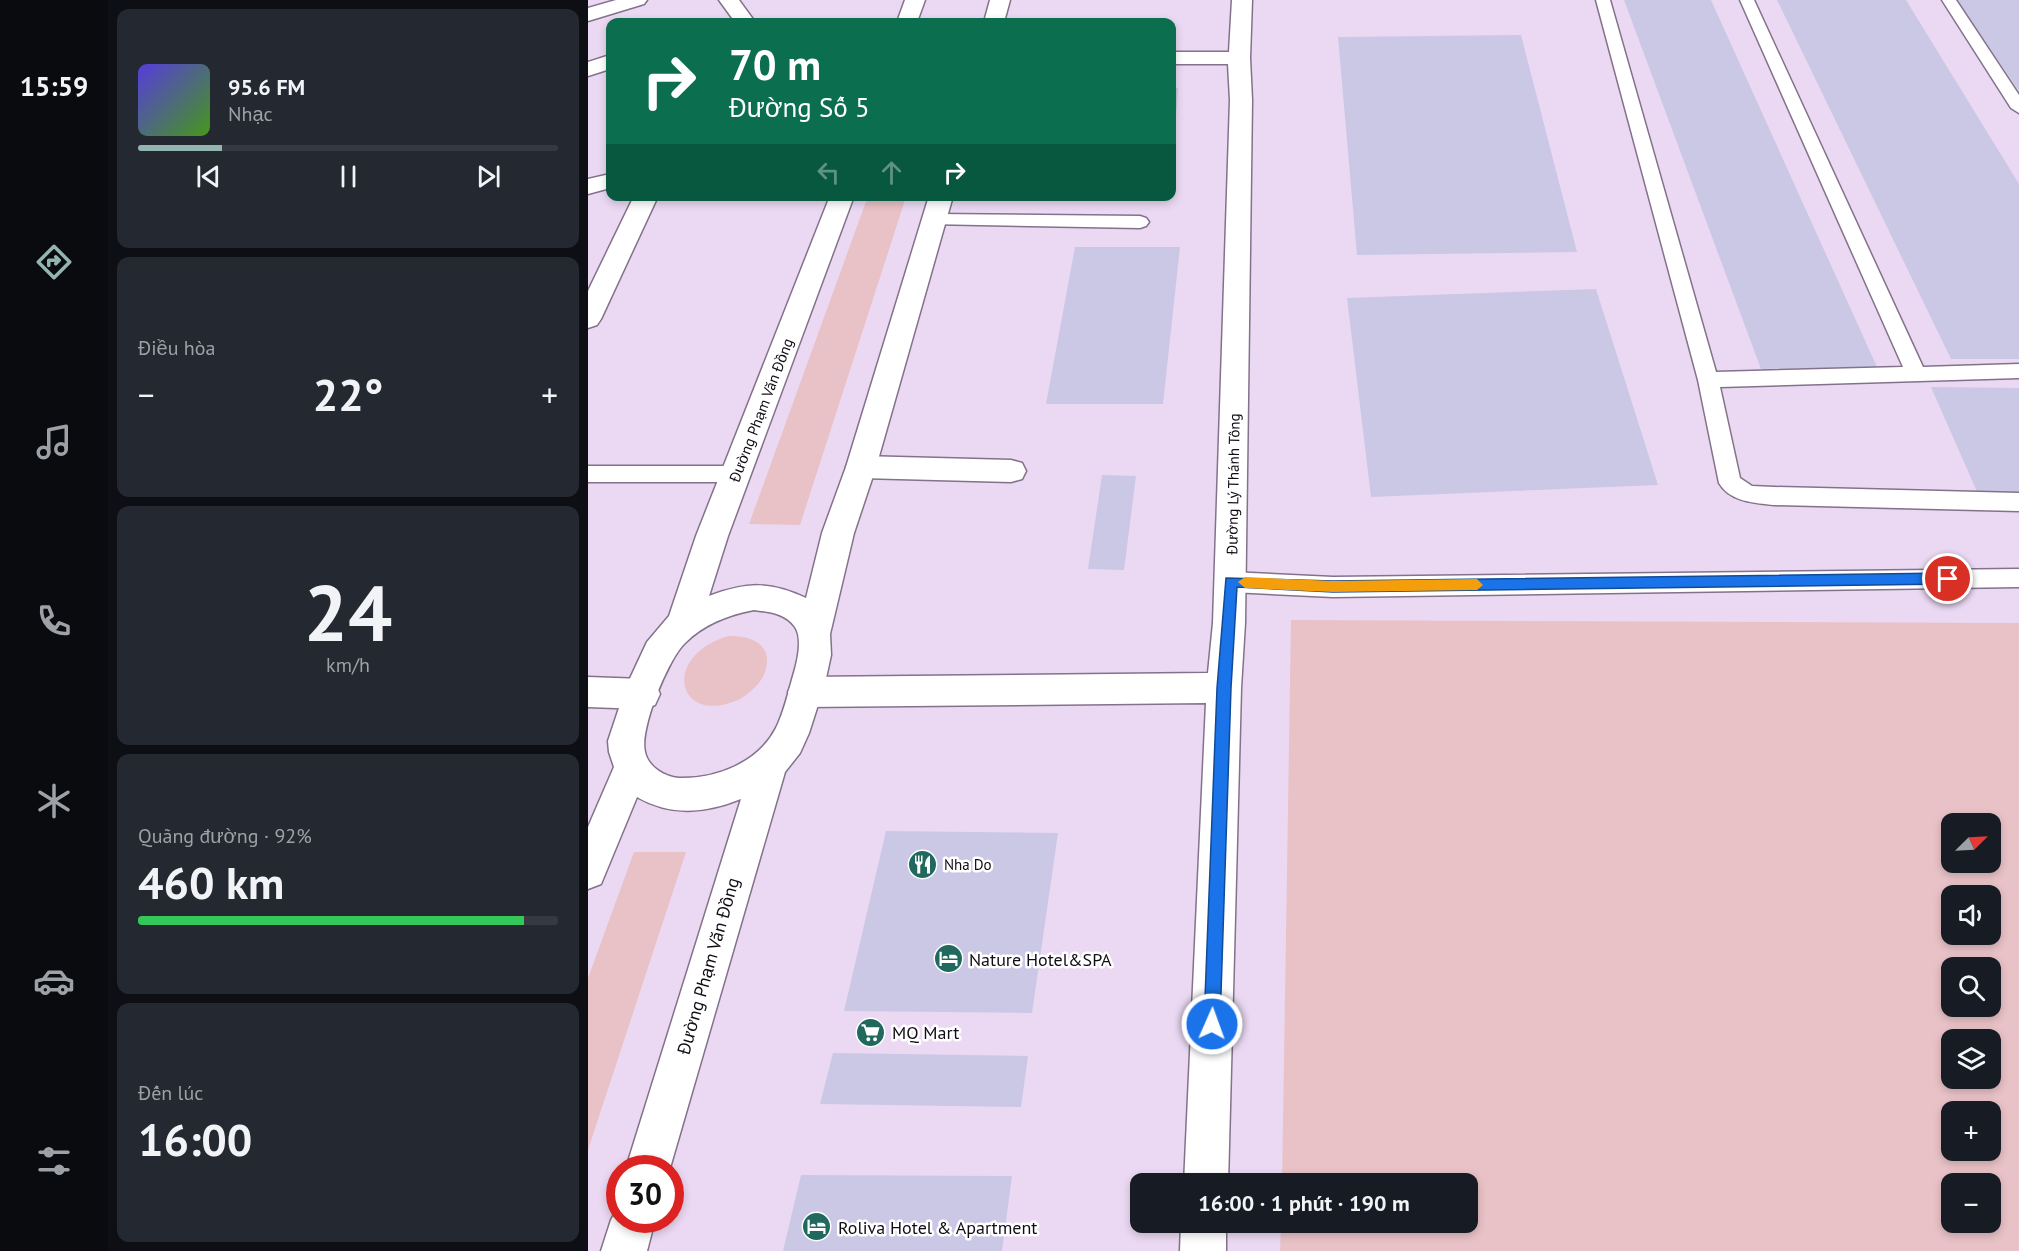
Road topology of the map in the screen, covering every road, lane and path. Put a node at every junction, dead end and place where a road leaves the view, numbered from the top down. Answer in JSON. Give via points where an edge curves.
{"nodes":[{"id":1,"x":636,"y":0,"type":"edge"},
{"id":2,"x":915,"y":0,"type":"edge"},
{"id":3,"x":1000,"y":0,"type":"edge"},
{"id":4,"x":1242,"y":0,"type":"edge"},
{"id":5,"x":1603,"y":0,"type":"edge"},
{"id":6,"x":1747,"y":0,"type":"edge"},
{"id":7,"x":1949,"y":0,"type":"edge"},
{"id":8,"x":588,"y":15,"type":"edge"},
{"id":9,"x":908,"y":18,"type":"edge"},
{"id":10,"x":995,"y":18,"type":"edge"},
{"id":11,"x":1176,"y":58,"type":"edge"},
{"id":12,"x":1239,"y":58,"type":"junction"},
{"id":13,"x":606,"y":63,"type":"edge"},
{"id":14,"x":588,"y":69,"type":"edge"},
{"id":15,"x":2019,"y":108,"type":"edge"},
{"id":16,"x":606,"y":182,"type":"edge"},
{"id":17,"x":588,"y":187,"type":"edge"},
{"id":18,"x":644,"y":201,"type":"edge"},
{"id":19,"x":840,"y":201,"type":"edge"},
{"id":20,"x":937,"y":208,"type":"edge"},
{"id":21,"x":1140,"y":222,"type":"dead end"},
{"id":22,"x":590,"y":311,"type":"edge"},
{"id":23,"x":2019,"y":371,"type":"edge"},
{"id":24,"x":1916,"y":374,"type":"junction"},
{"id":25,"x":1708,"y":380,"type":"junction"},
{"id":26,"x":861,"y":467,"type":"junction"},
{"id":27,"x":1011,"y":471,"type":"dead end"},
{"id":28,"x":588,"y":474,"type":"edge"},
{"id":29,"x":737,"y":474,"type":"junction"},
{"id":30,"x":2019,"y":502,"type":"edge"},
{"id":31,"x":2019,"y":578,"type":"edge"},
{"id":32,"x":1231,"y":582,"type":"junction"},
{"id":33,"x":683,"y":624,"type":"junction"},
{"id":34,"x":814,"y":633,"type":"junction"},
{"id":35,"x":1224,"y":688,"type":"junction"},
{"id":36,"x":588,"y":692,"type":"edge"},
{"id":37,"x":805,"y":692,"type":"junction"},
{"id":38,"x":643,"y":694,"type":"junction"},
{"id":39,"x":770,"y":763,"type":"junction"},
{"id":40,"x":632,"y":767,"type":"junction"},
{"id":41,"x":588,"y":871,"type":"edge"},
{"id":42,"x":652,"y":1155,"type":"edge"},
{"id":43,"x":1206,"y":1173,"type":"edge"},
{"id":44,"x":629,"y":1233,"type":"edge"},
{"id":45,"x":1204,"y":1233,"type":"edge"},
{"id":46,"x":624,"y":1251,"type":"edge"},
{"id":47,"x":1203,"y":1251,"type":"edge"}],
"edges":[{"from":1,"to":8,"type":"street"},
{"from":2,"to":9,"type":"street"},
{"from":3,"to":10,"type":"street"},
{"from":4,"to":12,"type":"street","name":"Đường Lý Thánh Tông"},
{"from":5,"to":25,"type":"lane"},
{"from":6,"to":24,"type":"lane"},
{"from":7,"to":15,"type":"lane"},
{"from":11,"to":12,"type":"street"},
{"from":12,"to":32,"type":"street","name":"Đường Lý Thánh Tông"},
{"from":13,"to":14,"type":"street"},
{"from":16,"to":17,"type":"street"},
{"from":18,"to":22,"type":"street"},
{"from":19,"to":29,"type":"street","name":"Đường Phạm Văn Đồng"},
{"from":20,"to":21,"type":"lane"},
{"from":20,"to":26,"type":"street"},
{"from":23,"to":24,"type":"lane"},
{"from":24,"to":25,"type":"lane"},
{"from":25,"to":30,"type":"lane","via":[[1730,483],[1748,494]]},
{"from":26,"to":27,"type":"street"},
{"from":26,"to":34,"type":"street","via":[[838,533]]},
{"from":28,"to":29,"type":"lane"},
{"from":29,"to":33,"type":"street","name":"Đường Phạm Văn Đồng"},
{"from":31,"to":32,"type":"lane","via":[[1333,586]]},
{"from":32,"to":35,"type":"street","name":"Đường Lý Thánh Tông"},
{"from":33,"to":34,"type":"street","via":[[724,602],[754,597],[781,601],[802,613]]},
{"from":33,"to":38,"type":"street","via":[[654,659]]},
{"from":34,"to":37,"type":"street","via":[[816,656]]},
{"from":35,"to":37,"type":"street"},
{"from":35,"to":43,"type":"street","name":"Đường Lý Thánh Tông"},
{"from":36,"to":38,"type":"street"},
{"from":37,"to":39,"type":"street","via":[[791,737]]},
{"from":38,"to":40,"type":"street","via":[[626,741]]},
{"from":39,"to":40,"type":"street","via":[[741,783],[708,795],[675,795],[648,785]]},
{"from":39,"to":42,"type":"street","name":"Đường Phạm Văn Đồng"},
{"from":40,"to":41,"type":"street"},
{"from":44,"to":46,"type":"street"},
{"from":45,"to":47,"type":"street"}]}
